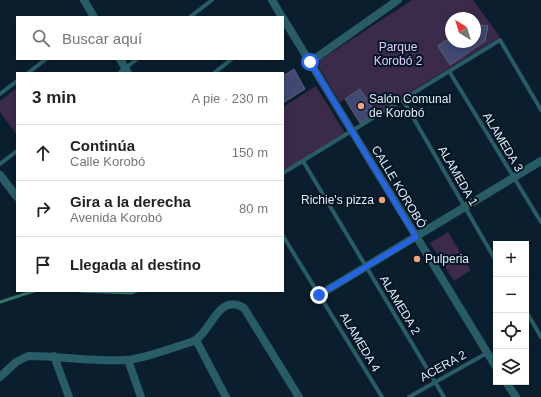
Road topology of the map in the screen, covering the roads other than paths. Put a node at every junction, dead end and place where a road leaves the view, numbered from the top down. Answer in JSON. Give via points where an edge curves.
{"nodes":[{"id":1,"x":84,"y":0,"type":"edge"},
{"id":2,"x":212,"y":0,"type":"edge"},
{"id":3,"x":272,"y":0,"type":"edge"},
{"id":4,"x":395,"y":1,"type":"edge"},
{"id":5,"x":93,"y":16,"type":"edge"},
{"id":6,"x":191,"y":16,"type":"edge"},
{"id":7,"x":282,"y":16,"type":"edge"},
{"id":8,"x":284,"y":20,"type":"edge"},
{"id":9,"x":45,"y":60,"type":"edge"},
{"id":10,"x":120,"y":60,"type":"edge"},
{"id":11,"x":136,"y":60,"type":"edge"},
{"id":12,"x":231,"y":60,"type":"edge"},
{"id":13,"x":310,"y":62,"type":"junction"},
{"id":14,"x":124,"y":71,"type":"edge"},
{"id":15,"x":449,"y":71,"type":"junction"},
{"id":16,"x":29,"y":72,"type":"edge"},
{"id":17,"x":215,"y":72,"type":"edge"},
{"id":18,"x":16,"y":82,"type":"edge"},
{"id":19,"x":0,"y":94,"type":"edge"},
{"id":20,"x":402,"y":100,"type":"junction"},
{"id":21,"x":541,"y":110,"type":"edge"},
{"id":22,"x":352,"y":131,"type":"junction"},
{"id":23,"x":16,"y":152,"type":"edge"},
{"id":24,"x":303,"y":161,"type":"junction"},
{"id":25,"x":541,"y":161,"type":"edge"},
{"id":26,"x":0,"y":164,"type":"edge"},
{"id":27,"x":284,"y":172,"type":"edge"},
{"id":28,"x":0,"y":175,"type":"edge"},
{"id":29,"x":513,"y":178,"type":"junction"},
{"id":30,"x":16,"y":196,"type":"edge"},
{"id":31,"x":464,"y":208,"type":"junction"},
{"id":32,"x":541,"y":222,"type":"edge"},
{"id":33,"x":416,"y":237,"type":"junction"},
{"id":34,"x":284,"y":238,"type":"edge"},
{"id":35,"x":493,"y":256,"type":"edge"},
{"id":36,"x":366,"y":267,"type":"junction"},
{"id":37,"x":319,"y":295,"type":"junction"},
{"id":38,"x":527,"y":313,"type":"edge"},
{"id":39,"x":541,"y":337,"type":"edge"},
{"id":40,"x":196,"y":340,"type":"junction"},
{"id":41,"x":487,"y":353,"type":"junction"},
{"id":42,"x":54,"y":356,"type":"junction"},
{"id":43,"x":128,"y":360,"type":"junction"},
{"id":44,"x":493,"y":362,"type":"edge"},
{"id":45,"x":0,"y":377,"type":"edge"},
{"id":46,"x":435,"y":382,"type":"junction"},
{"id":47,"x":508,"y":385,"type":"edge"},
{"id":48,"x":69,"y":397,"type":"edge"},
{"id":49,"x":141,"y":397,"type":"edge"},
{"id":50,"x":226,"y":397,"type":"edge"},
{"id":51,"x":299,"y":397,"type":"edge"},
{"id":52,"x":382,"y":397,"type":"edge"},
{"id":53,"x":409,"y":397,"type":"edge"},
{"id":54,"x":444,"y":397,"type":"edge"},
{"id":55,"x":516,"y":397,"type":"edge"}],
"edges":[{"from":1,"to":5,"type":"street"},
{"from":2,"to":6,"type":"lane"},
{"from":3,"to":7,"type":"street","name":"CALLE KOROBÓ"},
{"from":4,"to":13,"type":"street"},
{"from":8,"to":13,"type":"street","name":"CALLE KOROBÓ"},
{"from":9,"to":16,"type":"lane"},
{"from":10,"to":14,"type":"street"},
{"from":11,"to":14,"type":"lane"},
{"from":12,"to":17,"type":"lane"},
{"from":13,"to":22,"type":"street","name":"CALLE KOROBÓ"},
{"from":15,"to":20,"type":"lane"},
{"from":15,"to":21,"type":"lane","via":[[500,40]]},
{"from":15,"to":29,"type":"lane","name":"ALAMEDA 3"},
{"from":18,"to":19,"type":"lane"},
{"from":20,"to":22,"type":"lane"},
{"from":20,"to":31,"type":"lane","name":"ALAMEDA 1"},
{"from":22,"to":24,"type":"lane"},
{"from":22,"to":33,"type":"street","name":"CALLE KOROBÓ"},
{"from":23,"to":26,"type":"lane"},
{"from":24,"to":27,"type":"lane"},
{"from":24,"to":36,"type":"lane","name":"ALAMEDA 2"},
{"from":25,"to":29,"type":"street"},
{"from":28,"to":30,"type":"street"},
{"from":29,"to":31,"type":"street"},
{"from":29,"to":32,"type":"lane","name":"ALAMEDA 3"},
{"from":31,"to":33,"type":"street"},
{"from":31,"to":35,"type":"lane","name":"ALAMEDA 1"},
{"from":33,"to":36,"type":"street"},
{"from":33,"to":41,"type":"street","name":"CALLE KOROBÓ"},
{"from":34,"to":37,"type":"lane","name":"ALAMEDA 4"},
{"from":36,"to":37,"type":"street"},
{"from":36,"to":46,"type":"lane","name":"ALAMEDA 2"},
{"from":37,"to":52,"type":"lane","name":"ALAMEDA 4"},
{"from":38,"to":39,"type":"lane"},
{"from":40,"to":43,"type":"street"},
{"from":40,"to":50,"type":"street"},
{"from":40,"to":51,"type":"street","via":[[223,307],[238,304],[244,308]]},
{"from":41,"to":44,"type":"street","name":"CALLE KOROBÓ"},
{"from":41,"to":46,"type":"lane","name":"ACERA 2"},
{"from":42,"to":43,"type":"street"},
{"from":42,"to":45,"type":"street","via":[[28,356],[16,362]]},
{"from":42,"to":48,"type":"street"},
{"from":43,"to":49,"type":"street"},
{"from":46,"to":53,"type":"lane","name":"ACERA 2"},
{"from":46,"to":54,"type":"lane","name":"ALAMEDA 2"},
{"from":47,"to":55,"type":"street"}]}
